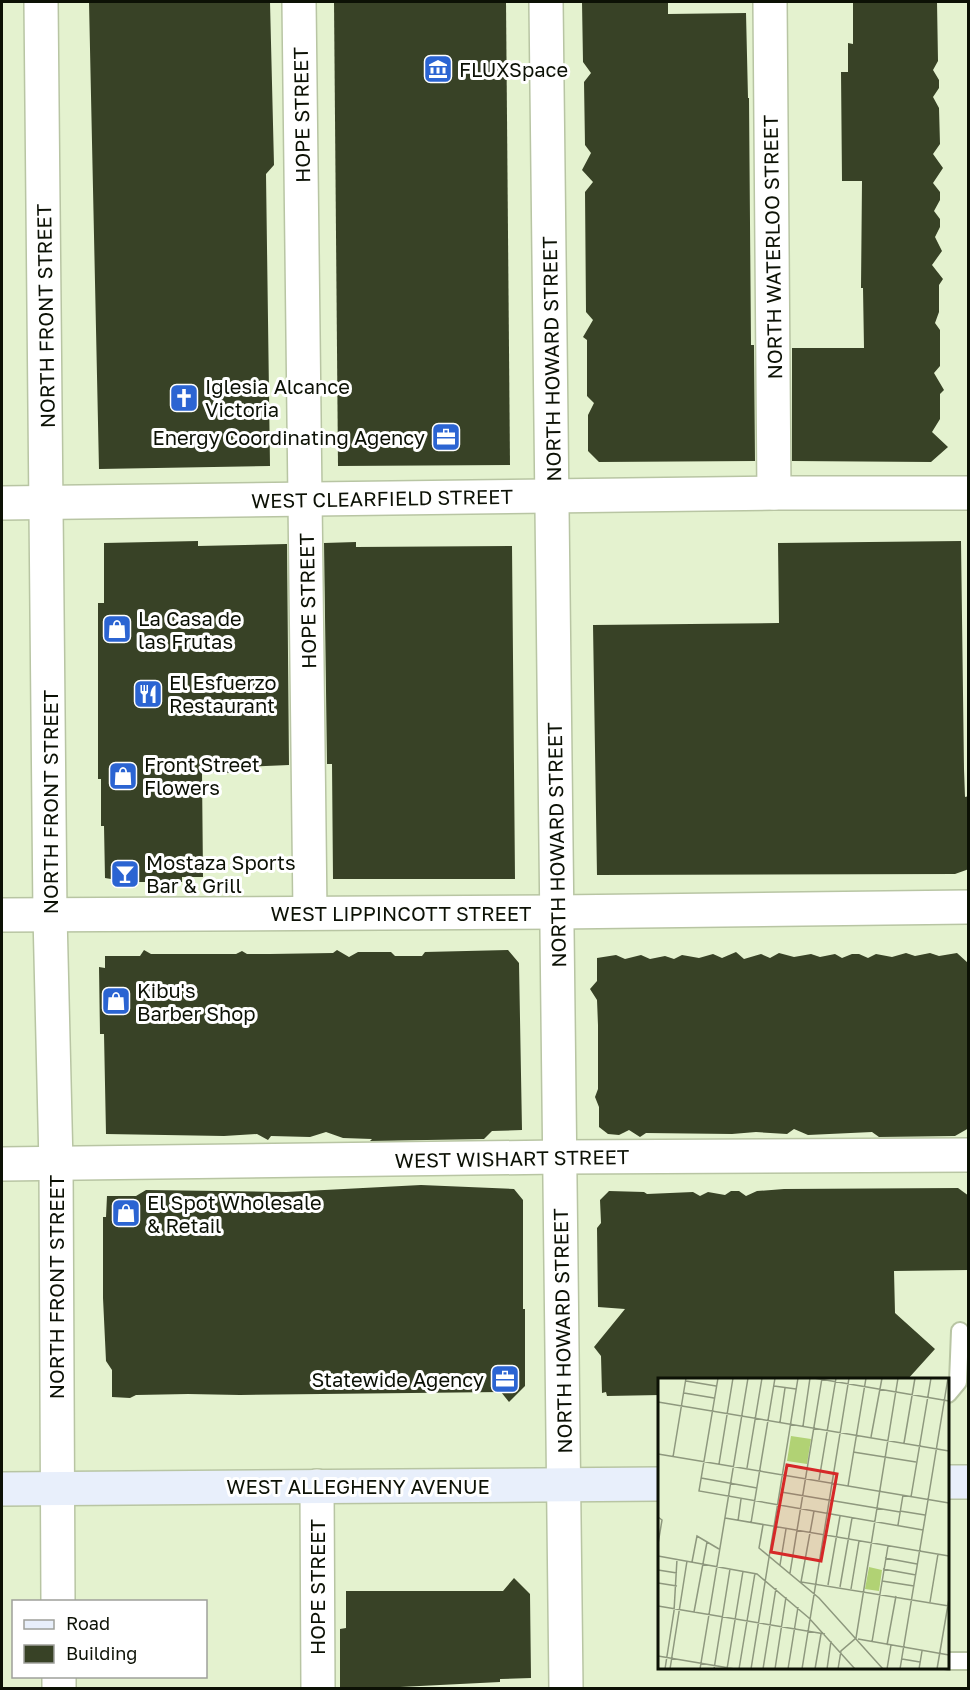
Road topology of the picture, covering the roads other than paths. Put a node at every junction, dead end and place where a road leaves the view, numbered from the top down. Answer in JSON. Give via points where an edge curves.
{"nodes":[{"id":1,"x":41,"y":2,"type":"edge"},
{"id":2,"x":299,"y":2,"type":"edge"},
{"id":3,"x":546,"y":2,"type":"edge"},
{"id":4,"x":770,"y":2,"type":"edge"},
{"id":5,"x":774,"y":493,"type":"junction"},
{"id":6,"x":969,"y":494,"type":"edge"},
{"id":7,"x":552,"y":495,"type":"junction"},
{"id":8,"x":306,"y":499,"type":"junction"},
{"id":9,"x":2,"y":503,"type":"edge"},
{"id":10,"x":48,"y":503,"type":"junction"},
{"id":11,"x":969,"y":907,"type":"edge"},
{"id":12,"x":557,"y":912,"type":"junction"},
{"id":13,"x":310,"y":913,"type":"junction"},
{"id":14,"x":2,"y":915,"type":"edge"},
{"id":15,"x":50,"y":915,"type":"junction"},
{"id":16,"x":969,"y":1155,"type":"edge"},
{"id":17,"x":559,"y":1157,"type":"junction"},
{"id":18,"x":2,"y":1164,"type":"edge"},
{"id":19,"x":56,"y":1164,"type":"junction"},
{"id":20,"x":960,"y":1331,"type":"dead end"},
{"id":21,"x":949,"y":1393,"type":"edge"},
{"id":22,"x":949,"y":1482,"type":"edge"},
{"id":23,"x":969,"y":1482,"type":"edge"},
{"id":24,"x":658,"y":1484,"type":"edge"},
{"id":25,"x":564,"y":1485,"type":"junction"},
{"id":26,"x":316,"y":1486,"type":"junction"},
{"id":27,"x":2,"y":1489,"type":"edge"},
{"id":28,"x":57,"y":1489,"type":"junction"},
{"id":29,"x":58,"y":1600,"type":"edge"},
{"id":30,"x":949,"y":1661,"type":"edge"},
{"id":31,"x":969,"y":1661,"type":"edge"},
{"id":32,"x":318,"y":1689,"type":"edge"},
{"id":33,"x":566,"y":1689,"type":"edge"}],
"edges":[{"from":1,"to":10,"type":"street","name":"NORTH FRONT STREET"},
{"from":2,"to":8,"type":"street","name":"HOPE STREET"},
{"from":3,"to":7,"type":"street","name":"NORTH HOWARD STREET"},
{"from":4,"to":5,"type":"street","name":"NORTH WATERLOO STREET"},
{"from":5,"to":6,"type":"street","name":"WEST CLEARFIELD STREET"},
{"from":5,"to":7,"type":"street","name":"WEST CLEARFIELD STREET"},
{"from":7,"to":8,"type":"street","name":"WEST CLEARFIELD STREET"},
{"from":7,"to":12,"type":"street","name":"NORTH HOWARD STREET"},
{"from":8,"to":10,"type":"street","name":"WEST CLEARFIELD STREET"},
{"from":8,"to":13,"type":"street","name":"HOPE STREET"},
{"from":9,"to":10,"type":"street","name":"WEST CLEARFIELD STREET"},
{"from":10,"to":15,"type":"street","name":"NORTH FRONT STREET"},
{"from":11,"to":12,"type":"street","name":"WEST LIPPINCOTT STREET"},
{"from":12,"to":13,"type":"street","name":"WEST LIPPINCOTT STREET"},
{"from":12,"to":17,"type":"street","name":"NORTH HOWARD STREET"},
{"from":13,"to":15,"type":"street","name":"WEST LIPPINCOTT STREET"},
{"from":14,"to":15,"type":"street","name":"WEST LIPPINCOTT STREET"},
{"from":15,"to":19,"type":"street","name":"NORTH FRONT STREET"},
{"from":16,"to":17,"type":"street","name":"WEST WISHART STREET"},
{"from":17,"to":19,"type":"street","name":"WEST WISHART STREET"},
{"from":17,"to":25,"type":"street","name":"NORTH HOWARD STREET"},
{"from":18,"to":19,"type":"street","name":"WEST WISHART STREET"},
{"from":19,"to":28,"type":"street","name":"NORTH FRONT STREET"},
{"from":20,"to":21,"type":"lane","via":[[957,1382]]},
{"from":22,"to":23,"type":"main road"},
{"from":24,"to":25,"type":"main road","name":"WEST ALLEGHENY AVENUE"},
{"from":25,"to":26,"type":"main road","name":"WEST ALLEGHENY AVENUE"},
{"from":25,"to":33,"type":"street","name":"NORTH HOWARD STREET"},
{"from":26,"to":28,"type":"main road","name":"WEST ALLEGHENY AVENUE"},
{"from":26,"to":32,"type":"street","name":"HOPE STREET"},
{"from":27,"to":28,"type":"main road","name":"WEST ALLEGHENY AVENUE"},
{"from":28,"to":29,"type":"street","name":"NORTH FRONT STREET"},
{"from":30,"to":31,"type":"lane"}]}
